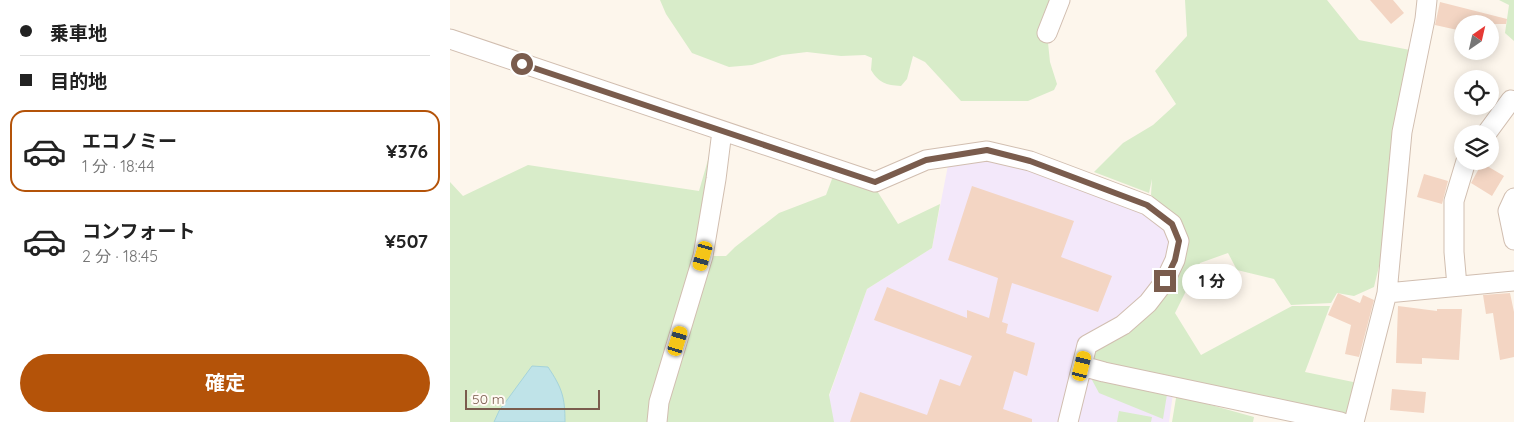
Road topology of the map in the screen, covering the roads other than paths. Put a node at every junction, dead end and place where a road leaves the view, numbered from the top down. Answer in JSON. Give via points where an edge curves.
{"nodes":[{"id":1,"x":1060,"y":0,"type":"edge"},
{"id":2,"x":1427,"y":0,"type":"edge"},
{"id":3,"x":1047,"y":33,"type":"dead end"},
{"id":4,"x":450,"y":39,"type":"edge"},
{"id":5,"x":1511,"y":100,"type":"dead end"},
{"id":6,"x":1493,"y":125,"type":"edge"},
{"id":7,"x":722,"y":131,"type":"junction"},
{"id":8,"x":1463,"y":170,"type":"edge"},
{"id":9,"x":1514,"y":198,"type":"edge"},
{"id":10,"x":1514,"y":240,"type":"edge"},
{"id":11,"x":1514,"y":281,"type":"edge"},
{"id":12,"x":1457,"y":286,"type":"junction"},
{"id":13,"x":1387,"y":293,"type":"junction"},
{"id":14,"x":1082,"y":366,"type":"junction"},
{"id":15,"x":657,"y":422,"type":"edge"},
{"id":16,"x":1068,"y":422,"type":"edge"},
{"id":17,"x":1341,"y":422,"type":"edge"},
{"id":18,"x":1354,"y":422,"type":"edge"}],
"edges":[{"from":1,"to":3,"type":"street"},
{"from":2,"to":13,"type":"street","via":[[1426,20],[1402,132]]},
{"from":4,"to":7,"type":"street"},
{"from":5,"to":6,"type":"street"},
{"from":7,"to":14,"type":"street","via":[[875,182],[926,160],[987,150],[1030,161],[1147,205],[1172,224],[1179,241],[1175,260],[1165,281],[1148,303],[1123,325],[1087,345]]},
{"from":7,"to":15,"type":"street","via":[[703,256],[662,391]]},
{"from":8,"to":12,"type":"street","via":[[1454,201]]},
{"from":9,"to":10,"type":"street","via":[[1508,211]]},
{"from":11,"to":12,"type":"street"},
{"from":12,"to":13,"type":"street"},
{"from":13,"to":18,"type":"street"},
{"from":14,"to":16,"type":"street"},
{"from":14,"to":17,"type":"street"}]}
